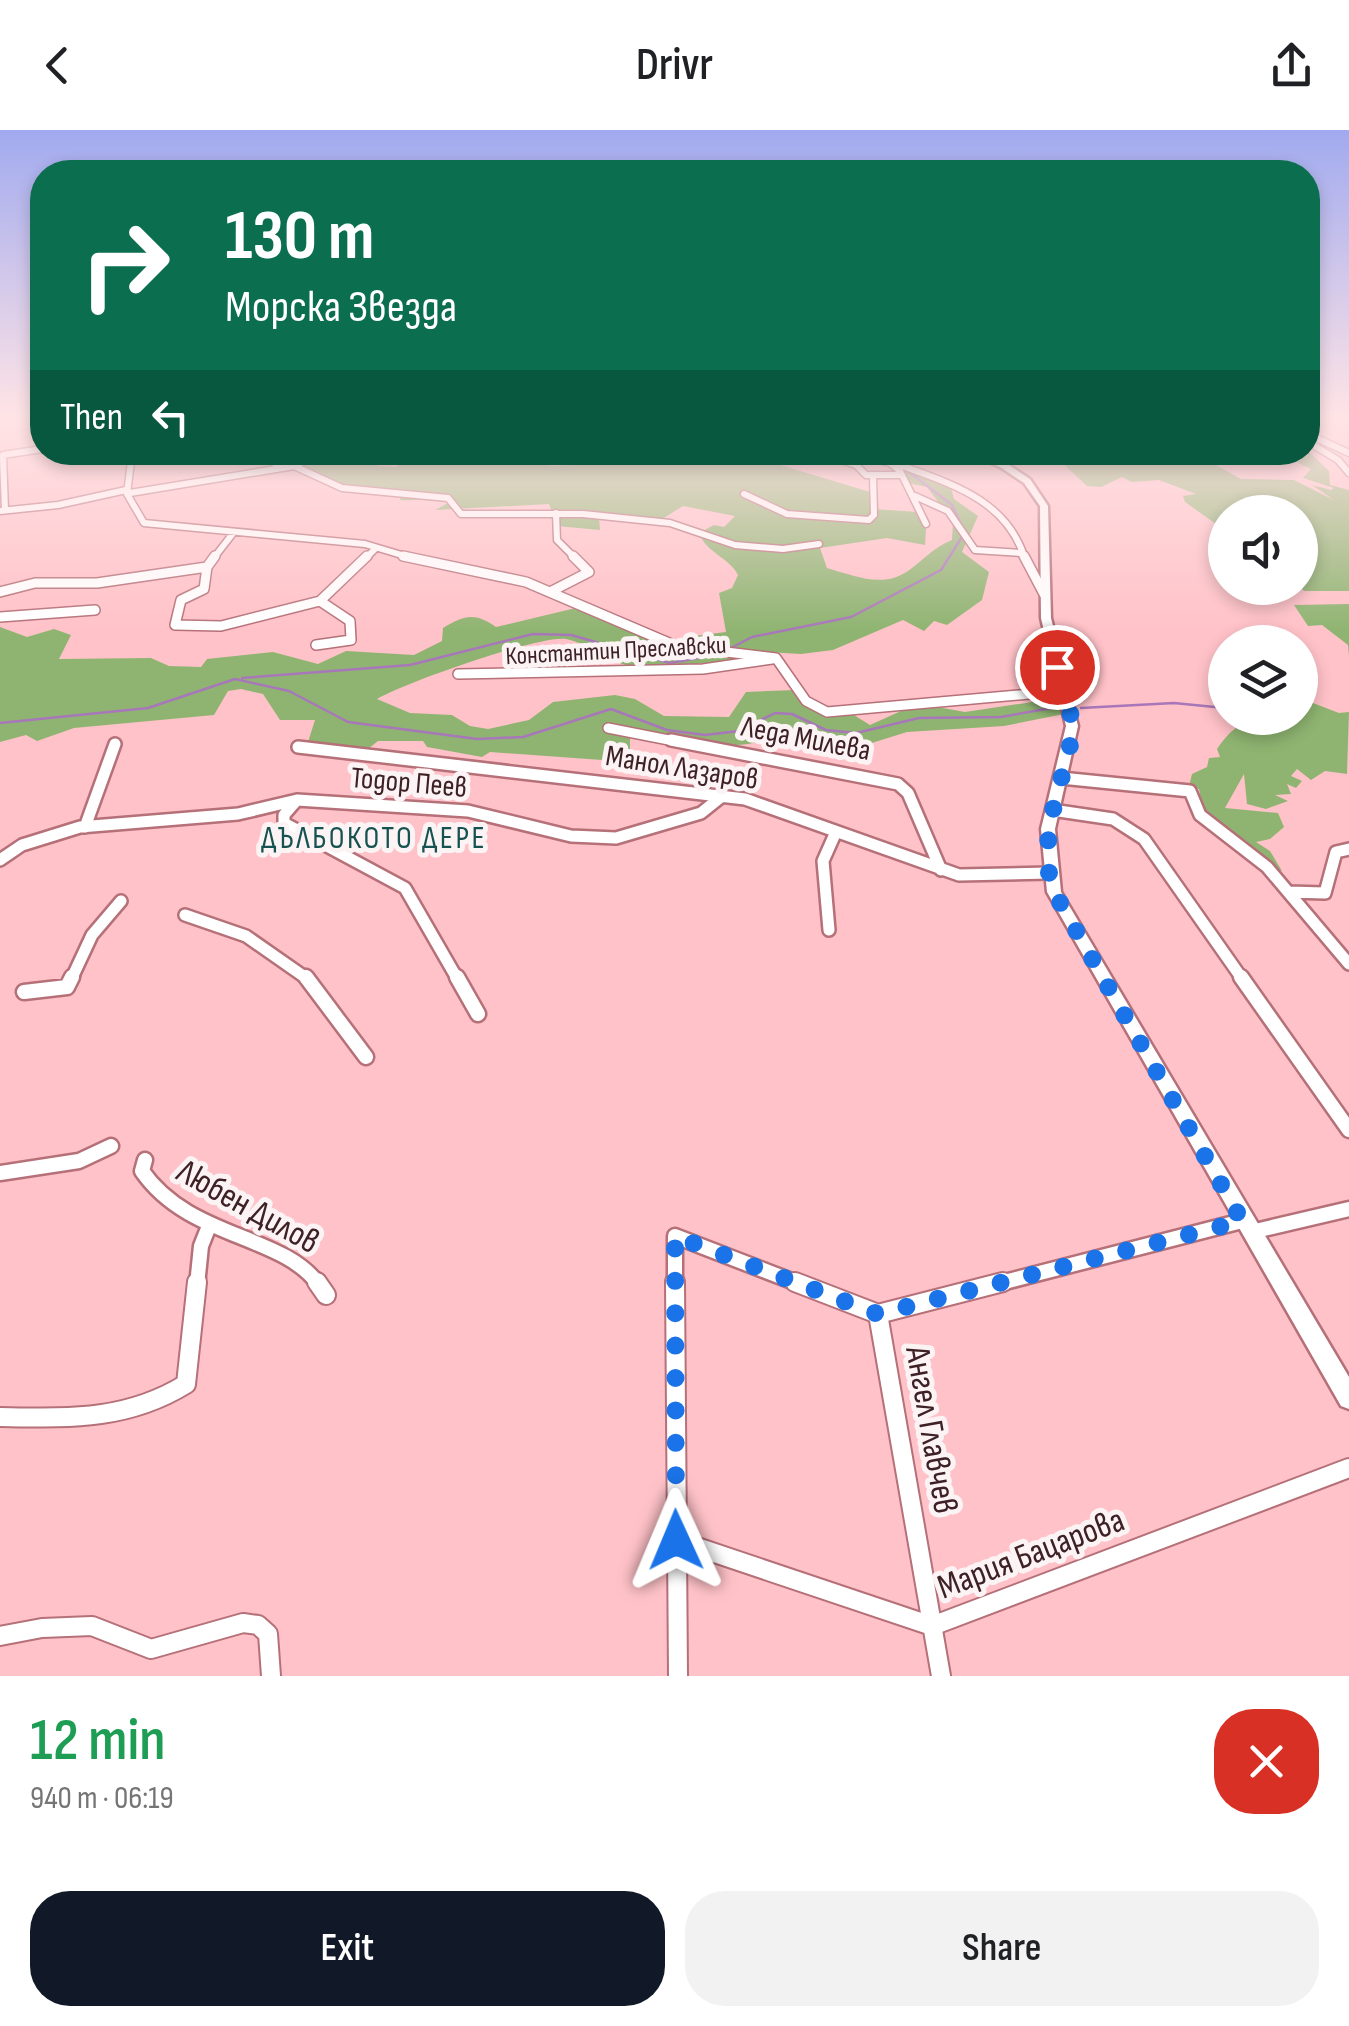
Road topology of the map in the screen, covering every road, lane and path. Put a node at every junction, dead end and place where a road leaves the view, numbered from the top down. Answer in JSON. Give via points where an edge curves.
{"nodes":[{"id":1,"x":127,"y":486,"type":"edge"},
{"id":2,"x":166,"y":486,"type":"edge"},
{"id":3,"x":338,"y":486,"type":"edge"},
{"id":4,"x":873,"y":486,"type":"edge"},
{"id":5,"x":908,"y":486,"type":"edge"},
{"id":6,"x":946,"y":486,"type":"edge"},
{"id":7,"x":1030,"y":486,"type":"edge"},
{"id":8,"x":128,"y":492,"type":"junction"},
{"id":9,"x":744,"y":494,"type":"dead end"},
{"id":10,"x":915,"y":496,"type":"junction"},
{"id":11,"x":2,"y":511,"type":"edge"},
{"id":12,"x":556,"y":513,"type":"junction"},
{"id":13,"x":926,"y":524,"type":"dead end"},
{"id":14,"x":234,"y":532,"type":"junction"},
{"id":15,"x":819,"y":544,"type":"dead end"},
{"id":16,"x":376,"y":549,"type":"junction"},
{"id":17,"x":1021,"y":552,"type":"junction"},
{"id":18,"x":207,"y":568,"type":"junction"},
{"id":19,"x":0,"y":592,"type":"edge"},
{"id":20,"x":550,"y":592,"type":"junction"},
{"id":21,"x":1044,"y":594,"type":"junction"},
{"id":22,"x":320,"y":601,"type":"junction"},
{"id":23,"x":95,"y":610,"type":"dead end"},
{"id":24,"x":0,"y":617,"type":"edge"},
{"id":25,"x":316,"y":646,"type":"dead end"},
{"id":26,"x":776,"y":658,"type":"junction"},
{"id":27,"x":458,"y":674,"type":"dead end"},
{"id":28,"x":1064,"y":696,"type":"junction"},
{"id":29,"x":608,"y":728,"type":"dead end"},
{"id":30,"x":116,"y":744,"type":"dead end"},
{"id":31,"x":298,"y":747,"type":"dead end"},
{"id":32,"x":1061,"y":778,"type":"junction"},
{"id":33,"x":721,"y":797,"type":"junction"},
{"id":34,"x":297,"y":800,"type":"junction"},
{"id":35,"x":1052,"y":810,"type":"junction"},
{"id":36,"x":85,"y":826,"type":"junction"},
{"id":37,"x":835,"y":834,"type":"junction"},
{"id":38,"x":1349,"y":849,"type":"edge"},
{"id":39,"x":0,"y":860,"type":"edge"},
{"id":40,"x":941,"y":870,"type":"junction"},
{"id":41,"x":1049,"y":873,"type":"junction"},
{"id":42,"x":1289,"y":892,"type":"junction"},
{"id":43,"x":122,"y":902,"type":"dead end"},
{"id":44,"x":184,"y":915,"type":"dead end"},
{"id":45,"x":830,"y":930,"type":"dead end"},
{"id":46,"x":1349,"y":964,"type":"edge"},
{"id":47,"x":24,"y":992,"type":"dead end"},
{"id":48,"x":478,"y":1014,"type":"dead end"},
{"id":49,"x":366,"y":1058,"type":"dead end"},
{"id":50,"x":1349,"y":1130,"type":"edge"},
{"id":51,"x":111,"y":1146,"type":"dead end"},
{"id":52,"x":144,"y":1165,"type":"dead end"},
{"id":53,"x":0,"y":1173,"type":"edge"},
{"id":54,"x":1349,"y":1209,"type":"edge"},
{"id":55,"x":209,"y":1226,"type":"junction"},
{"id":56,"x":1246,"y":1227,"type":"junction"},
{"id":57,"x":326,"y":1296,"type":"dead end"},
{"id":58,"x":878,"y":1314,"type":"junction"},
{"id":59,"x":1349,"y":1398,"type":"edge"},
{"id":60,"x":0,"y":1417,"type":"edge"},
{"id":61,"x":1349,"y":1468,"type":"edge"},
{"id":62,"x":676,"y":1540,"type":"junction"},
{"id":63,"x":932,"y":1626,"type":"junction"},
{"id":64,"x":0,"y":1636,"type":"edge"},
{"id":65,"x":271,"y":1676,"type":"edge"},
{"id":66,"x":678,"y":1676,"type":"edge"},
{"id":67,"x":941,"y":1676,"type":"edge"}],
"edges":[{"from":1,"to":8,"type":"street"},
{"from":2,"to":8,"type":"street"},
{"from":3,"to":12,"type":"street","via":[[455,501],[460,514]]},
{"from":4,"to":9,"type":"street","via":[[874,516],[866,520],[805,517]]},
{"from":5,"to":10,"type":"street"},
{"from":6,"to":17,"type":"street","via":[[995,510],[1012,526]]},
{"from":7,"to":21,"type":"street","via":[[1045,520]]},
{"from":8,"to":11,"type":"street"},
{"from":8,"to":14,"type":"street","via":[[137,519]]},
{"from":10,"to":13,"type":"street"},
{"from":10,"to":17,"type":"street","via":[[942,503],[975,550]]},
{"from":12,"to":15,"type":"street","via":[[670,523],[735,545]]},
{"from":12,"to":20,"type":"street","via":[[557,540],[589,572]]},
{"from":14,"to":16,"type":"street"},
{"from":14,"to":18,"type":"street"},
{"from":16,"to":20,"type":"street"},
{"from":16,"to":22,"type":"street"},
{"from":17,"to":21,"type":"street","via":[[1031,581]]},
{"from":18,"to":19,"type":"street"},
{"from":18,"to":22,"type":"street","via":[[204,589],[181,600],[174,626],[221,626]]},
{"from":20,"to":26,"type":"street","via":[[676,646]]},
{"from":21,"to":28,"type":"street"},
{"from":22,"to":25,"type":"street","via":[[354,630],[349,641]]},
{"from":23,"to":24,"type":"street"},
{"from":26,"to":27,"type":"street","name":"Константин Преславски","via":[[703,669]]},
{"from":26,"to":28,"type":"street","via":[[801,698],[827,712]]},
{"from":28,"to":32,"type":"street","via":[[1072,738]]},
{"from":29,"to":40,"type":"street","name":"Леда Милева","via":[[898,784]]},
{"from":30,"to":36,"type":"street"},
{"from":31,"to":33,"type":"street","name":"Манол Лазаров"},
{"from":32,"to":35,"type":"street"},
{"from":32,"to":42,"type":"street","via":[[1190,792],[1200,815]]},
{"from":33,"to":34,"type":"street","name":"Тодор Пеев","via":[[701,812],[616,838],[571,836],[468,811]]},
{"from":33,"to":37,"type":"street","name":"Манол Лазаров","via":[[764,805]]},
{"from":34,"to":36,"type":"street","name":"Тодор Пеев","via":[[240,814]]},
{"from":34,"to":48,"type":"street","via":[[284,822],[405,888]]},
{"from":35,"to":41,"type":"street"},
{"from":35,"to":50,"type":"street","via":[[1108,814],[1132,827]]},
{"from":36,"to":39,"type":"street","name":"Тодор Пеев","via":[[14,848]]},
{"from":37,"to":40,"type":"street","name":"Манол Лазаров"},
{"from":37,"to":45,"type":"street","via":[[823,861]]},
{"from":38,"to":42,"type":"street","via":[[1336,852],[1325,893]]},
{"from":40,"to":41,"type":"street","name":"Манол Лазаров"},
{"from":41,"to":56,"type":"street","via":[[1072,927]]},
{"from":42,"to":46,"type":"street"},
{"from":43,"to":47,"type":"street","via":[[92,936],[67,987]]},
{"from":44,"to":49,"type":"street","via":[[234,927],[284,955],[320,992]]},
{"from":51,"to":53,"type":"street","via":[[79,1161]]},
{"from":52,"to":55,"type":"street","name":"Любен Дилов","via":[[156,1193]]},
{"from":54,"to":56,"type":"street"},
{"from":55,"to":57,"type":"street","name":"Любен Дилов","via":[[304,1270]]},
{"from":55,"to":60,"type":"street","via":[[200,1246],[189,1377],[177,1390],[86,1422]]},
{"from":56,"to":58,"type":"street"},
{"from":56,"to":59,"type":"street"},
{"from":58,"to":62,"type":"street","via":[[675,1236]]},
{"from":58,"to":63,"type":"street","name":"Ангел Главчев"},
{"from":61,"to":63,"type":"street","name":"Мария Бацарова"},
{"from":62,"to":63,"type":"street","name":"Мария Бацарова"},
{"from":62,"to":66,"type":"street"},
{"from":63,"to":67,"type":"street","name":"Ангел Главчев"},
{"from":64,"to":65,"type":"street","via":[[100,1627],[131,1646],[152,1649],[242,1622],[268,1634]]}]}
